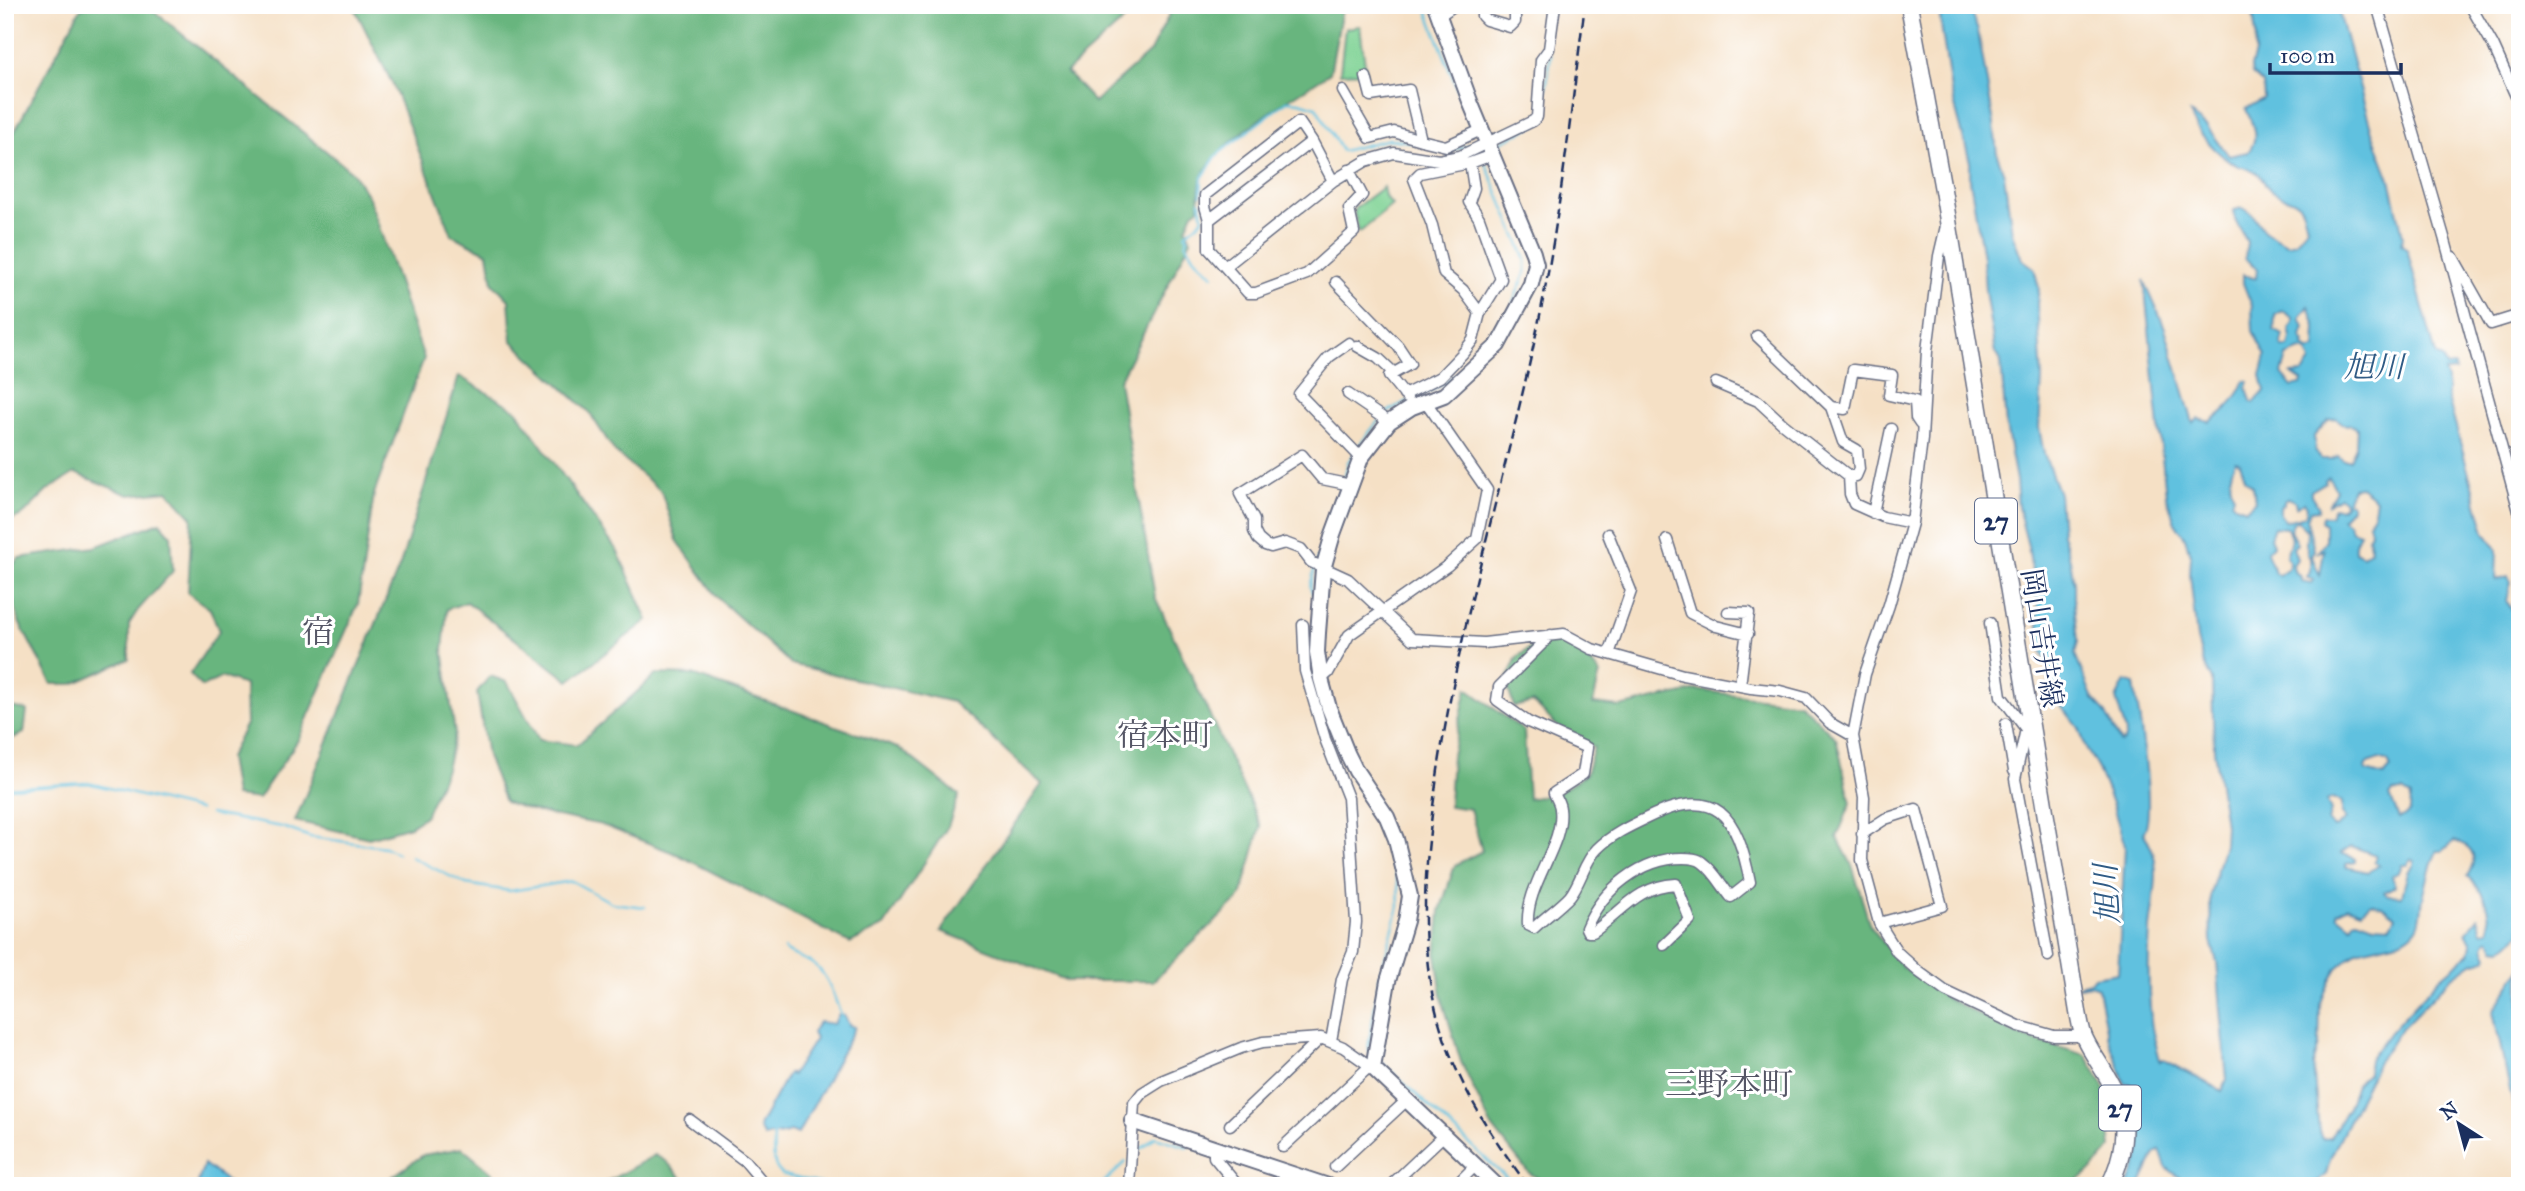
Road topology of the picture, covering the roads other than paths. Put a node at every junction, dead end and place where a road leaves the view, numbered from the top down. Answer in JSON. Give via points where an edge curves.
{"nodes":[{"id":1,"x":1455,"y":5,"type":"edge"},
{"id":2,"x":1482,"y":5,"type":"edge"},
{"id":3,"x":1516,"y":5,"type":"edge"},
{"id":4,"x":1555,"y":5,"type":"edge"},
{"id":5,"x":1909,"y":5,"type":"edge"},
{"id":6,"x":2377,"y":5,"type":"edge"},
{"id":7,"x":2470,"y":5,"type":"edge"},
{"id":8,"x":1436,"y":10,"type":"edge"},
{"id":9,"x":1366,"y":77,"type":"dead end"},
{"id":10,"x":1343,"y":91,"type":"dead end"},
{"id":11,"x":2520,"y":105,"type":"edge"},
{"id":12,"x":1422,"y":140,"type":"junction"},
{"id":13,"x":1312,"y":141,"type":"junction"},
{"id":14,"x":1479,"y":147,"type":"junction"},
{"id":15,"x":1349,"y":170,"type":"junction"},
{"id":16,"x":1333,"y":181,"type":"junction"},
{"id":17,"x":1947,"y":219,"type":"junction"},
{"id":18,"x":1209,"y":220,"type":"junction"},
{"id":19,"x":2446,"y":244,"type":"junction"},
{"id":20,"x":1226,"y":266,"type":"junction"},
{"id":21,"x":1336,"y":282,"type":"dead end"},
{"id":22,"x":1480,"y":313,"type":"junction"},
{"id":23,"x":2520,"y":315,"type":"edge"},
{"id":24,"x":1757,"y":336,"type":"dead end"},
{"id":25,"x":1394,"y":373,"type":"junction"},
{"id":26,"x":1716,"y":383,"type":"dead end"},
{"id":27,"x":1348,"y":394,"type":"dead end"},
{"id":28,"x":1411,"y":400,"type":"junction"},
{"id":29,"x":1832,"y":407,"type":"junction"},
{"id":30,"x":1385,"y":418,"type":"junction"},
{"id":31,"x":1922,"y":427,"type":"junction"},
{"id":32,"x":1891,"y":429,"type":"dead end"},
{"id":33,"x":1356,"y":454,"type":"junction"},
{"id":34,"x":1849,"y":476,"type":"junction"},
{"id":35,"x":1346,"y":484,"type":"junction"},
{"id":36,"x":1873,"y":513,"type":"junction"},
{"id":37,"x":2520,"y":515,"type":"edge"},
{"id":38,"x":1912,"y":523,"type":"junction"},
{"id":39,"x":1608,"y":534,"type":"dead end"},
{"id":40,"x":1667,"y":540,"type":"dead end"},
{"id":41,"x":1318,"y":566,"type":"junction"},
{"id":42,"x":1382,"y":612,"type":"junction"},
{"id":43,"x":1728,"y":612,"type":"dead end"},
{"id":44,"x":1990,"y":623,"type":"dead end"},
{"id":45,"x":1303,"y":625,"type":"dead end"},
{"id":46,"x":1748,"y":634,"type":"junction"},
{"id":47,"x":1551,"y":635,"type":"junction"},
{"id":48,"x":1609,"y":654,"type":"junction"},
{"id":49,"x":1740,"y":686,"type":"junction"},
{"id":50,"x":1320,"y":691,"type":"junction"},
{"id":51,"x":2006,"y":724,"type":"dead end"},
{"id":52,"x":2028,"y":729,"type":"junction"},
{"id":53,"x":1853,"y":736,"type":"junction"},
{"id":54,"x":1327,"y":745,"type":"junction"},
{"id":55,"x":1351,"y":775,"type":"junction"},
{"id":56,"x":2015,"y":779,"type":"junction"},
{"id":57,"x":1348,"y":797,"type":"junction"},
{"id":58,"x":1862,"y":834,"type":"junction"},
{"id":59,"x":1879,"y":923,"type":"junction"},
{"id":60,"x":1664,"y":945,"type":"dead end"},
{"id":61,"x":2049,"y":957,"type":"dead end"},
{"id":62,"x":2083,"y":1036,"type":"junction"},
{"id":63,"x":1326,"y":1040,"type":"junction"},
{"id":64,"x":1374,"y":1063,"type":"junction"},
{"id":65,"x":1407,"y":1100,"type":"junction"},
{"id":66,"x":690,"y":1120,"type":"dead end"},
{"id":67,"x":1132,"y":1121,"type":"junction"},
{"id":68,"x":1230,"y":1125,"type":"dead end"},
{"id":69,"x":1444,"y":1135,"type":"junction"},
{"id":70,"x":1283,"y":1147,"type":"dead end"},
{"id":71,"x":1214,"y":1152,"type":"junction"},
{"id":72,"x":1476,"y":1165,"type":"junction"},
{"id":73,"x":1335,"y":1167,"type":"dead end"},
{"id":74,"x":766,"y":1186,"type":"edge"},
{"id":75,"x":1129,"y":1186,"type":"edge"},
{"id":76,"x":1238,"y":1186,"type":"edge"},
{"id":77,"x":1328,"y":1186,"type":"edge"},
{"id":78,"x":1390,"y":1186,"type":"edge"},
{"id":79,"x":1455,"y":1186,"type":"edge"},
{"id":80,"x":1497,"y":1186,"type":"edge"},
{"id":81,"x":2109,"y":1186,"type":"edge"}],
"edges":[{"from":1,"to":8,"type":"street"},
{"from":2,"to":3,"type":"street","via":[[1486,20],[1510,27],[1515,22]]},
{"from":4,"to":14,"type":"street","via":[[1549,49],[1541,60],[1537,117]]},
{"from":5,"to":17,"type":"main road","name":"岡山吉井線","number":"27"},
{"from":6,"to":19,"type":"street"},
{"from":7,"to":11,"type":"street"},
{"from":8,"to":14,"type":"main road"},
{"from":9,"to":12,"type":"street","via":[[1371,96],[1409,90]]},
{"from":10,"to":12,"type":"street","via":[[1370,138],[1394,132]]},
{"from":12,"to":14,"type":"street"},
{"from":13,"to":16,"type":"street"},
{"from":13,"to":18,"type":"street"},
{"from":13,"to":18,"type":"street","via":[[1299,122],[1278,138],[1205,195]]},
{"from":14,"to":15,"type":"street","via":[[1439,160],[1404,153],[1384,155]]},
{"from":14,"to":22,"type":"street","via":[[1469,202],[1501,279]]},
{"from":14,"to":22,"type":"street","via":[[1414,179],[1444,274]]},
{"from":14,"to":28,"type":"main road","via":[[1533,253],[1535,270],[1498,345],[1444,395]]},
{"from":15,"to":16,"type":"street"},
{"from":15,"to":20,"type":"street","via":[[1362,195],[1349,209],[1354,232],[1307,274],[1248,293]]},
{"from":16,"to":20,"type":"street"},
{"from":17,"to":31,"type":"street","via":[[1927,351]]},
{"from":17,"to":52,"type":"main road","name":"岡山吉井線","number":"27"},
{"from":18,"to":20,"type":"street","via":[[1209,249]]},
{"from":19,"to":23,"type":"street","via":[[2491,324]]},
{"from":19,"to":37,"type":"street"},
{"from":21,"to":25,"type":"street","via":[[1410,364]]},
{"from":22,"to":28,"type":"street","via":[[1472,341],[1447,371]]},
{"from":24,"to":29,"type":"street"},
{"from":25,"to":28,"type":"street","via":[[1389,376]]},
{"from":25,"to":33,"type":"street","via":[[1353,344],[1329,357],[1298,394]]},
{"from":26,"to":34,"type":"street","via":[[1758,401]]},
{"from":27,"to":30,"type":"street"},
{"from":28,"to":30,"type":"main road"},
{"from":28,"to":42,"type":"street","via":[[1488,490],[1477,539]]},
{"from":29,"to":31,"type":"street","via":[[1845,409],[1853,370],[1892,375],[1889,395],[1915,401]]},
{"from":29,"to":34,"type":"street","via":[[1843,442],[1857,450],[1859,469],[1856,476]]},
{"from":30,"to":33,"type":"main road"},
{"from":31,"to":38,"type":"street"},
{"from":32,"to":36,"type":"street"},
{"from":33,"to":35,"type":"main road"},
{"from":34,"to":36,"type":"street","via":[[1854,504]]},
{"from":35,"to":41,"type":"main road"},
{"from":35,"to":41,"type":"street","via":[[1322,479],[1302,455],[1240,495],[1258,539],[1271,547],[1285,543],[1301,549]]},
{"from":36,"to":38,"type":"street"},
{"from":38,"to":53,"type":"street","via":[[1865,674]]},
{"from":39,"to":48,"type":"street","via":[[1631,591]]},
{"from":40,"to":46,"type":"street","via":[[1690,613]]},
{"from":41,"to":42,"type":"street","via":[[1348,579]]},
{"from":41,"to":50,"type":"main road"},
{"from":42,"to":47,"type":"street","via":[[1412,639],[1483,643]]},
{"from":42,"to":50,"type":"street","via":[[1349,635]]},
{"from":43,"to":46,"type":"street","via":[[1749,613]]},
{"from":44,"to":52,"type":"street","via":[[2001,696]]},
{"from":45,"to":50,"type":"street","via":[[1306,671]]},
{"from":46,"to":49,"type":"street"},
{"from":47,"to":48,"type":"street","via":[[1564,634]]},
{"from":47,"to":60,"type":"street","via":[[1499,687],[1497,700],[1528,722],[1587,748],[1583,774],[1554,793],[1560,808],[1559,826],[1532,894],[1528,925],[1534,928],[1570,895],[1600,846],[1663,810],[1701,803],[1726,817],[1738,833],[1750,883],[1731,897],[1702,861],[1656,861],[1612,890],[1587,928],[1593,932],[1645,890],[1676,884],[1690,920]]},
{"from":48,"to":49,"type":"street"},
{"from":49,"to":53,"type":"street","via":[[1806,698],[1830,723]]},
{"from":50,"to":54,"type":"street"},
{"from":50,"to":55,"type":"main road"},
{"from":51,"to":56,"type":"street"},
{"from":52,"to":56,"type":"street"},
{"from":52,"to":62,"type":"main road","name":"岡山吉井線","number":"27"},
{"from":53,"to":58,"type":"street","via":[[1864,797]]},
{"from":54,"to":55,"type":"street"},
{"from":54,"to":57,"type":"street"},
{"from":55,"to":57,"type":"street","via":[[1352,794]]},
{"from":55,"to":64,"type":"main road","via":[[1387,817],[1410,896],[1388,981]]},
{"from":56,"to":61,"type":"street"},
{"from":57,"to":63,"type":"street","via":[[1356,922],[1353,952]]},
{"from":58,"to":59,"type":"street","via":[[1862,860]]},
{"from":58,"to":59,"type":"street","via":[[1885,819],[1916,809],[1942,906]]},
{"from":59,"to":62,"type":"street","via":[[1897,952],[1945,991],[2019,1026],[2054,1036]]},
{"from":62,"to":81,"type":"main road","name":"岡山吉井線","number":"27","via":[[2118,1096],[2123,1122],[2123,1147]]},
{"from":63,"to":64,"type":"street"},
{"from":63,"to":67,"type":"street","via":[[1263,1042],[1161,1081],[1134,1103]]},
{"from":63,"to":68,"type":"street"},
{"from":64,"to":65,"type":"main road"},
{"from":64,"to":70,"type":"street"},
{"from":65,"to":69,"type":"main road"},
{"from":65,"to":73,"type":"street"},
{"from":66,"to":74,"type":"street","via":[[746,1161]]},
{"from":67,"to":71,"type":"main road"},
{"from":67,"to":75,"type":"street"},
{"from":69,"to":72,"type":"main road"},
{"from":69,"to":78,"type":"street"},
{"from":71,"to":76,"type":"street"},
{"from":71,"to":77,"type":"main road"},
{"from":72,"to":79,"type":"street"},
{"from":72,"to":80,"type":"main road"}]}
